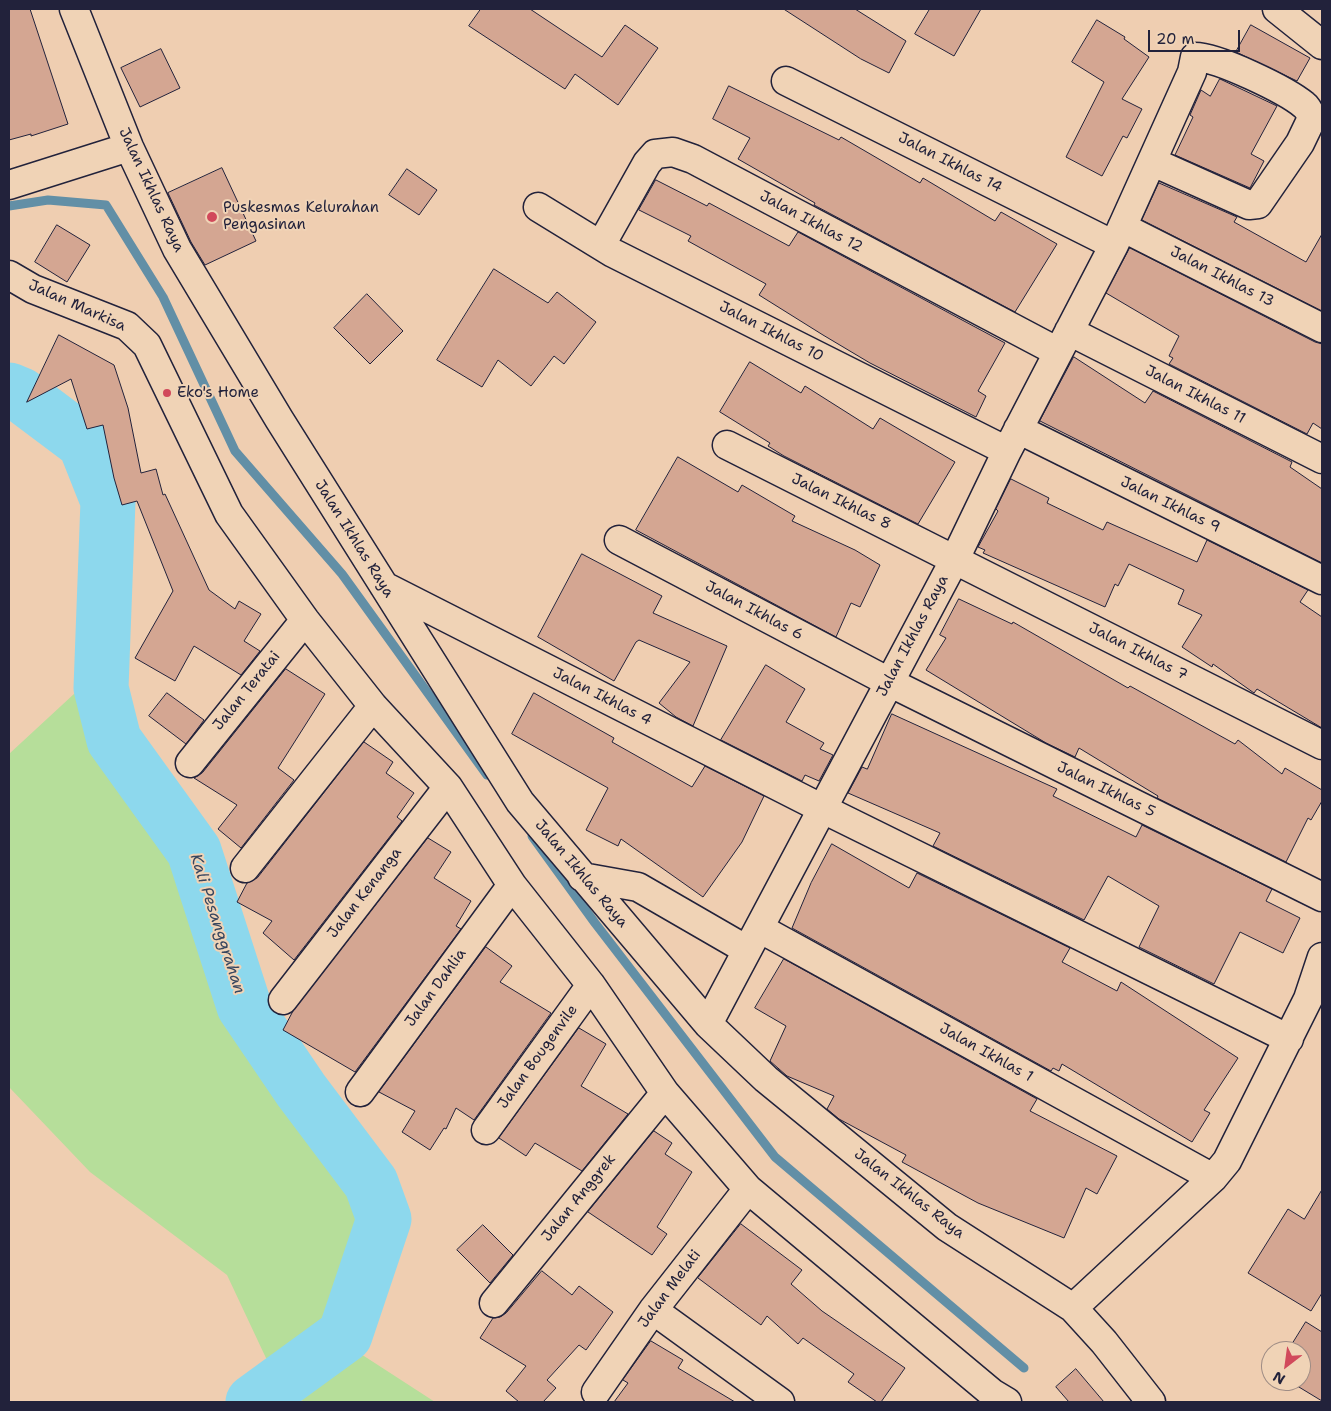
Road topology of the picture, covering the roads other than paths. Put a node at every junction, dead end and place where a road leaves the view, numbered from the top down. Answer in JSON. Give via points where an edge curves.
{"nodes":[{"id":1,"x":74,"y":9,"type":"edge"},
{"id":2,"x":1277,"y":9,"type":"edge"},
{"id":3,"x":1322,"y":45,"type":"edge"},
{"id":4,"x":786,"y":81,"type":"dead end"},
{"id":5,"x":129,"y":147,"type":"junction"},
{"id":6,"x":1153,"y":162,"type":"junction"},
{"id":7,"x":9,"y":185,"type":"edge"},
{"id":8,"x":538,"y":207,"type":"dead end"},
{"id":9,"x":1118,"y":236,"type":"junction"},
{"id":10,"x":601,"y":245,"type":"junction"},
{"id":11,"x":9,"y":275,"type":"edge"},
{"id":12,"x":1322,"y":328,"type":"edge"},
{"id":13,"x":1063,"y":341,"type":"junction"},
{"id":14,"x":1012,"y":440,"type":"junction"},
{"id":15,"x":727,"y":445,"type":"dead end"},
{"id":16,"x":1322,"y":459,"type":"edge"},
{"id":17,"x":619,"y":540,"type":"dead end"},
{"id":18,"x":955,"y":558,"type":"junction"},
{"id":19,"x":1322,"y":580,"type":"edge"},
{"id":20,"x":383,"y":585,"type":"junction"},
{"id":21,"x":305,"y":620,"type":"junction"},
{"id":22,"x":890,"y":682,"type":"junction"},
{"id":23,"x":373,"y":706,"type":"junction"},
{"id":24,"x":1322,"y":745,"type":"edge"},
{"id":25,"x":190,"y":762,"type":"dead end"},
{"id":26,"x":448,"y":787,"type":"junction"},
{"id":27,"x":821,"y":808,"type":"junction"},
{"id":28,"x":245,"y":868,"type":"dead end"},
{"id":29,"x":582,"y":877,"type":"junction"},
{"id":30,"x":512,"y":884,"type":"junction"},
{"id":31,"x":1322,"y":897,"type":"edge"},
{"id":32,"x":753,"y":939,"type":"junction"},
{"id":33,"x":1322,"y":957,"type":"edge"},
{"id":34,"x":591,"y":985,"type":"junction"},
{"id":35,"x":283,"y":1000,"type":"dead end"},
{"id":36,"x":708,"y":1024,"type":"junction"},
{"id":37,"x":1289,"y":1038,"type":"junction"},
{"id":38,"x":360,"y":1092,"type":"dead end"},
{"id":39,"x":665,"y":1093,"type":"junction"},
{"id":40,"x":486,"y":1130,"type":"dead end"},
{"id":41,"x":1213,"y":1178,"type":"junction"},
{"id":42,"x":748,"y":1189,"type":"junction"},
{"id":43,"x":494,"y":1303,"type":"dead end"},
{"id":44,"x":1073,"y":1308,"type":"junction"},
{"id":45,"x":652,"y":1310,"type":"junction"},
{"id":46,"x":596,"y":1392,"type":"dead end"},
{"id":47,"x":780,"y":1402,"type":"edge"},
{"id":48,"x":1007,"y":1402,"type":"edge"},
{"id":49,"x":1152,"y":1402,"type":"edge"}],
"edges":[{"from":1,"to":5,"type":"street","name":"Jalan Ikhlas Raya"},
{"from":2,"to":3,"type":"street"},
{"from":4,"to":9,"type":"street","name":"Jalan Ikhlas 14"},
{"from":5,"to":7,"type":"street"},
{"from":5,"to":20,"type":"street","name":"Jalan Ikhlas Raya","via":[[177,249]]},
{"from":6,"to":6,"type":"street","name":"Jalan Ikhlas Raya","via":[[1249,205],[1258,204],[1300,143],[1312,118],[1305,106],[1280,90],[1220,62],[1195,57],[1192,72]]},
{"from":6,"to":9,"type":"street","name":"Jalan Ikhlas Raya"},
{"from":8,"to":10,"type":"street","name":"Jalan Ikhlas 10"},
{"from":9,"to":12,"type":"street","name":"Jalan Ikhlas 13"},
{"from":9,"to":13,"type":"street","name":"Jalan Ikhlas Raya"},
{"from":10,"to":13,"type":"street","name":"Jalan Ikhlas 12","via":[[647,163],[655,154],[673,152]]},
{"from":10,"to":14,"type":"street","name":"Jalan Ikhlas 10"},
{"from":11,"to":21,"type":"street","name":"Jalan Markisa","via":[[33,289],[127,326],[146,344],[229,514]]},
{"from":13,"to":14,"type":"street","name":"Jalan Ikhlas Raya"},
{"from":13,"to":16,"type":"street","name":"Jalan Ikhlas 11"},
{"from":14,"to":18,"type":"street","name":"Jalan Ikhlas Raya"},
{"from":14,"to":19,"type":"street","name":"Jalan Ikhlas 9"},
{"from":15,"to":18,"type":"street","name":"Jalan Ikhlas 8"},
{"from":17,"to":22,"type":"street","name":"Jalan Ikhlas 6"},
{"from":18,"to":22,"type":"street","name":"Jalan Ikhlas Raya"},
{"from":18,"to":24,"type":"street","name":"Jalan Ikhlas 7"},
{"from":20,"to":27,"type":"street","name":"Jalan Ikhlas 4"},
{"from":20,"to":29,"type":"street","name":"Jalan Ikhlas Raya","via":[[520,802]]},
{"from":21,"to":23,"type":"street","name":"Jalan Markisa"},
{"from":21,"to":25,"type":"street","name":"Jalan Teratai"},
{"from":22,"to":27,"type":"street","name":"Jalan Ikhlas Raya"},
{"from":22,"to":31,"type":"street","name":"Jalan Ikhlas 5"},
{"from":23,"to":26,"type":"street","name":"Jalan Markisa"},
{"from":23,"to":28,"type":"street"},
{"from":26,"to":30,"type":"street","name":"Jalan Markisa"},
{"from":26,"to":35,"type":"street","name":"Jalan Kenanga"},
{"from":27,"to":32,"type":"street","name":"Jalan Ikhlas Raya"},
{"from":27,"to":37,"type":"street","name":"Jalan Ikhlas 4"},
{"from":29,"to":32,"type":"street","name":"Jalan Ikhlas 1","via":[[638,887]]},
{"from":29,"to":36,"type":"street","name":"Jalan Ikhlas Raya"},
{"from":30,"to":34,"type":"street","name":"Jalan Markisa"},
{"from":30,"to":38,"type":"street","name":"Jalan Dahlia"},
{"from":32,"to":36,"type":"street","name":"Jalan Ikhlas Raya"},
{"from":32,"to":41,"type":"street","name":"Jalan Ikhlas 1"},
{"from":33,"to":37,"type":"street","via":[[1308,999]]},
{"from":34,"to":39,"type":"street","name":"Jalan Markisa"},
{"from":34,"to":40,"type":"street","name":"Jalan Bougenvile"},
{"from":36,"to":44,"type":"street","name":"Jalan Ikhlas Raya","via":[[766,1079],[947,1227]]},
{"from":37,"to":41,"type":"street","via":[[1227,1161]]},
{"from":39,"to":42,"type":"street","name":"Jalan Markisa"},
{"from":39,"to":43,"type":"street","name":"Jalan Anggrek"},
{"from":41,"to":44,"type":"street"},
{"from":42,"to":45,"type":"street","name":"Jalan Melati"},
{"from":42,"to":48,"type":"street","name":"Jalan Markisa","via":[[992,1393]]},
{"from":44,"to":49,"type":"street","name":"Jalan Ikhlas Raya"},
{"from":45,"to":46,"type":"street","name":"Jalan Melati"},
{"from":45,"to":47,"type":"street"}]}
